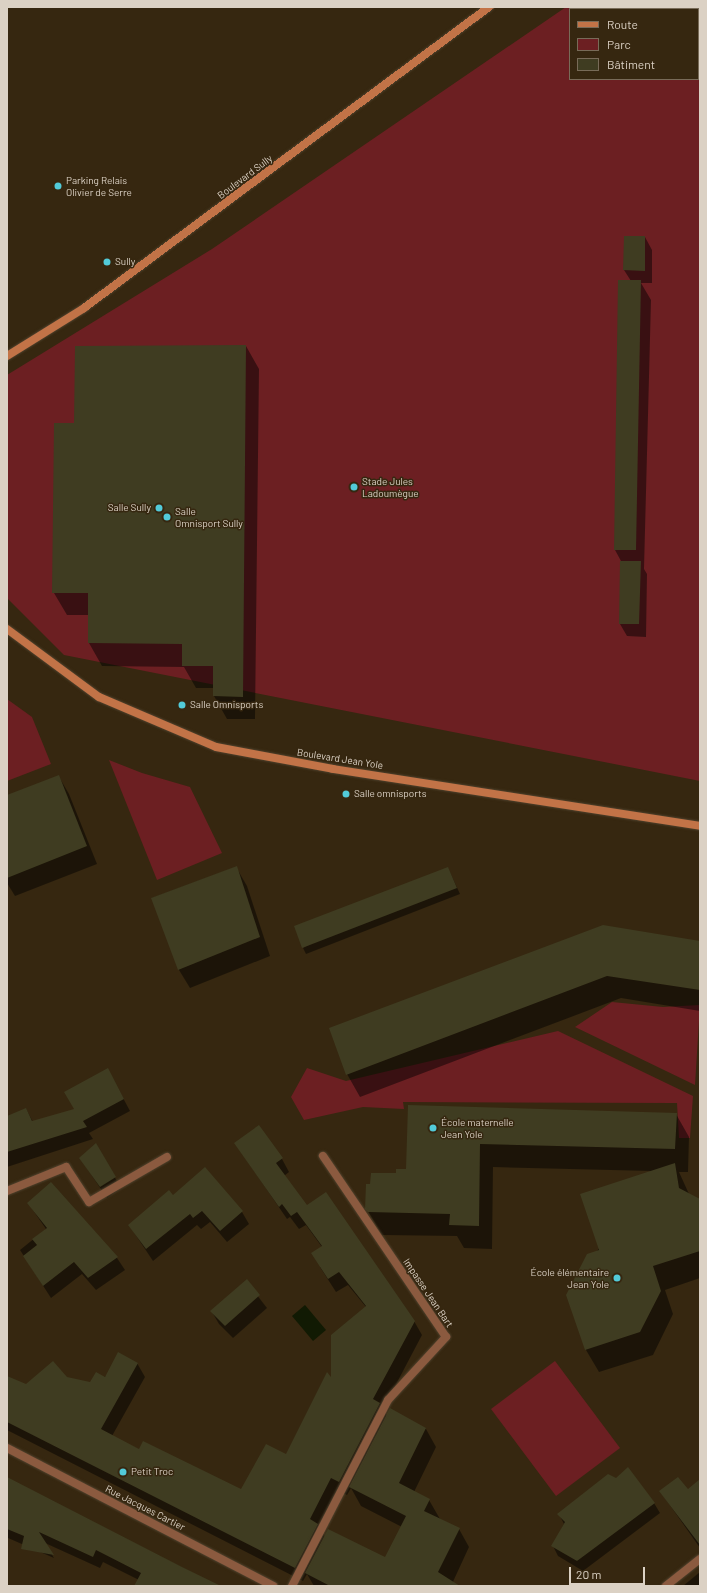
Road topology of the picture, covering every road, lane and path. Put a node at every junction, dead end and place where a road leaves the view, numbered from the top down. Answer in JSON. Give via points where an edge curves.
{"nodes":[{"id":1,"x":489,"y":7,"type":"edge"},
{"id":2,"x":7,"y":356,"type":"edge"},
{"id":3,"x":7,"y":629,"type":"edge"},
{"id":4,"x":700,"y":826,"type":"edge"},
{"id":5,"x":323,"y":1156,"type":"dead end"},
{"id":6,"x":167,"y":1157,"type":"dead end"},
{"id":7,"x":7,"y":1191,"type":"edge"},
{"id":8,"x":7,"y":1448,"type":"edge"},
{"id":9,"x":700,"y":1559,"type":"edge"},
{"id":10,"x":273,"y":1586,"type":"edge"},
{"id":11,"x":292,"y":1586,"type":"edge"},
{"id":12,"x":666,"y":1586,"type":"edge"}],
"edges":[{"from":1,"to":2,"type":"main road","name":"Boulevard Sully","via":[[84,308]]},
{"from":3,"to":4,"type":"main road","name":"Boulevard Jean Yole","via":[[99,697],[216,747],[333,769]]},
{"from":5,"to":11,"type":"street","name":"Impasse Jean Bart","via":[[446,1337],[388,1400]]},
{"from":6,"to":7,"type":"street","via":[[89,1202],[66,1167]]},
{"from":8,"to":10,"type":"street","name":"Rue Jacques Cartier"},
{"from":9,"to":12,"type":"street"}]}
